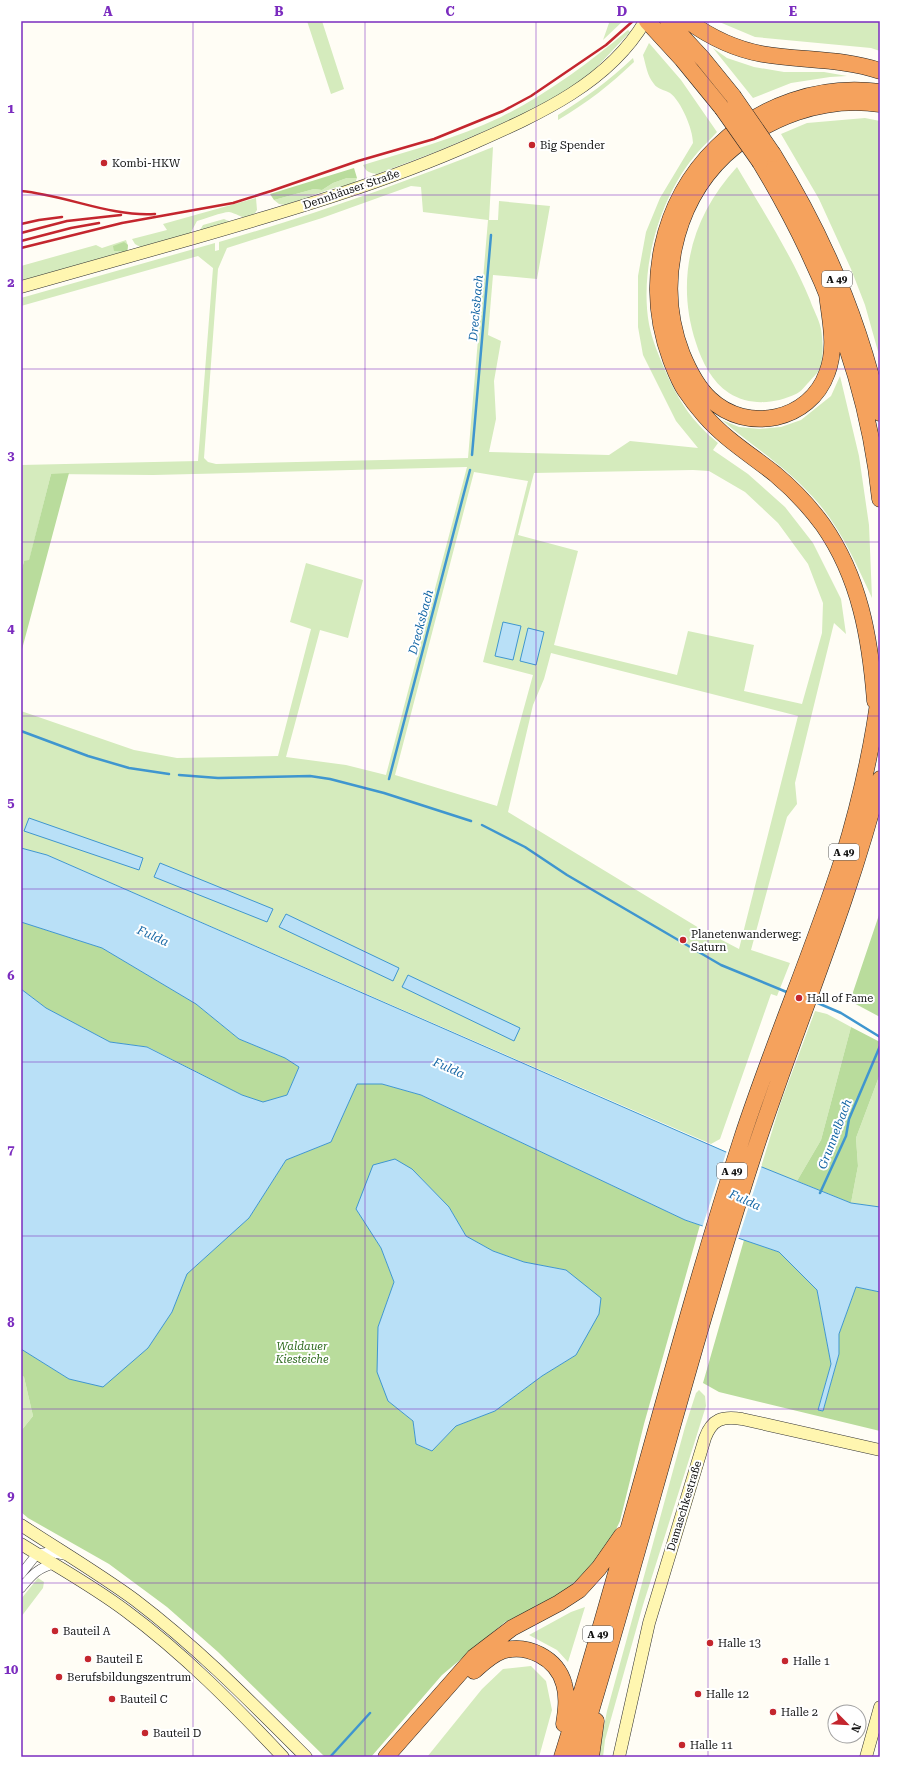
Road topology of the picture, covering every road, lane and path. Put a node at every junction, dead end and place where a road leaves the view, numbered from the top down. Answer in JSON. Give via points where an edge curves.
{"nodes":[{"id":1,"x":646,"y":21,"type":"edge"},
{"id":2,"x":674,"y":27,"type":"edge"},
{"id":3,"x":880,"y":71,"type":"edge"},
{"id":4,"x":880,"y":92,"type":"edge"},
{"id":5,"x":880,"y":104,"type":"edge"},
{"id":6,"x":766,"y":158,"type":"junction"},
{"id":7,"x":21,"y":287,"type":"edge"},
{"id":8,"x":827,"y":294,"type":"junction"},
{"id":9,"x":880,"y":413,"type":"edge"},
{"id":10,"x":880,"y":500,"type":"edge"},
{"id":11,"x":880,"y":688,"type":"edge"},
{"id":12,"x":877,"y":715,"type":"junction"},
{"id":13,"x":880,"y":779,"type":"edge"},
{"id":14,"x":818,"y":950,"type":"junction"},
{"id":15,"x":673,"y":1400,"type":"junction"},
{"id":16,"x":880,"y":1450,"type":"edge"},
{"id":17,"x":635,"y":1510,"type":"junction"},
{"id":18,"x":21,"y":1525,"type":"edge"},
{"id":19,"x":21,"y":1544,"type":"edge"},
{"id":20,"x":37,"y":1554,"type":"junction"},
{"id":21,"x":74,"y":1559,"type":"junction"},
{"id":22,"x":55,"y":1564,"type":"junction"},
{"id":23,"x":21,"y":1574,"type":"edge"},
{"id":24,"x":21,"y":1588,"type":"edge"},
{"id":25,"x":606,"y":1662,"type":"junction"},
{"id":26,"x":880,"y":1707,"type":"edge"},
{"id":27,"x":283,"y":1757,"type":"edge"},
{"id":28,"x":306,"y":1757,"type":"edge"},
{"id":29,"x":386,"y":1757,"type":"edge"},
{"id":30,"x":401,"y":1757,"type":"edge"},
{"id":31,"x":557,"y":1757,"type":"edge"},
{"id":32,"x":562,"y":1757,"type":"edge"},
{"id":33,"x":577,"y":1757,"type":"edge"},
{"id":34,"x":591,"y":1757,"type":"edge"},
{"id":35,"x":619,"y":1757,"type":"edge"},
{"id":36,"x":866,"y":1757,"type":"edge"}],
"edges":[{"from":1,"to":2,"type":"highway","number":"A 49"},
{"from":1,"to":7,"type":"street","name":"Dennhäuser Straße","via":[[617,58],[576,91],[538,113],[442,157],[366,186],[264,218]]},
{"from":2,"to":3,"type":"highway","via":[[763,54],[851,63]]},
{"from":2,"to":6,"type":"highway","number":"A 49","bridge":true,"via":[[703,59],[727,102]]},
{"from":4,"to":12,"type":"highway","via":[[852,90],[810,95],[769,110],[735,130],[696,171],[675,206],[662,247],[658,288],[658,309],[665,344],[685,390],[720,431],[775,475],[807,505],[824,526],[846,566],[860,602],[868,634]]},
{"from":5,"to":8,"type":"highway","via":[[854,102],[814,107],[772,122],[749,135],[720,160],[706,177],[689,207],[676,240],[670,268],[670,285],[672,318],[677,341],[702,391],[719,406],[740,416],[753,419],[782,416],[800,408],[821,387],[828,372],[832,345]]},
{"from":6,"to":8,"type":"highway","number":"A 49"},
{"from":6,"to":9,"type":"highway","number":"A 49","via":[[795,191],[838,281],[867,362]]},
{"from":8,"to":10,"type":"highway","number":"A 49","via":[[854,370],[862,401],[877,465]]},
{"from":11,"to":12,"type":"highway","number":"A 49"},
{"from":12,"to":14,"type":"highway","number":"A 49","via":[[856,810]]},
{"from":13,"to":14,"type":"highway","number":"A 49","via":[[850,885]]},
{"from":14,"to":15,"type":"highway","number":"A 49","via":[[767,1064],[742,1137],[705,1259]]},
{"from":15,"to":17,"type":"highway","number":"A 49"},
{"from":15,"to":25,"type":"highway","number":"A 49"},
{"from":16,"to":35,"type":"street","name":"Damaschkestraße","via":[[730,1417],[719,1419],[713,1424],[705,1438],[649,1622]]},
{"from":17,"to":29,"type":"highway","via":[[614,1548],[579,1590],[512,1628],[486,1646]]},
{"from":17,"to":32,"type":"highway","number":"A 49"},
{"from":18,"to":21,"type":"street"},
{"from":19,"to":20,"type":"street"},
{"from":20,"to":21,"type":"street","via":[[49,1552]]},
{"from":20,"to":22,"type":"street"},
{"from":20,"to":23,"type":"street"},
{"from":21,"to":28,"type":"street","via":[[135,1600],[186,1642],[215,1667]]},
{"from":22,"to":24,"type":"street","via":[[36,1571]]},
{"from":22,"to":27,"type":"street","via":[[125,1610],[160,1638],[207,1679]]},
{"from":25,"to":33,"type":"highway","number":"A 49"},
{"from":25,"to":34,"type":"highway"},
{"from":26,"to":36,"type":"street"},
{"from":30,"to":31,"type":"highway","via":[[484,1661],[503,1651],[516,1649],[531,1651],[546,1659],[557,1669],[564,1683],[566,1710]]}]}
